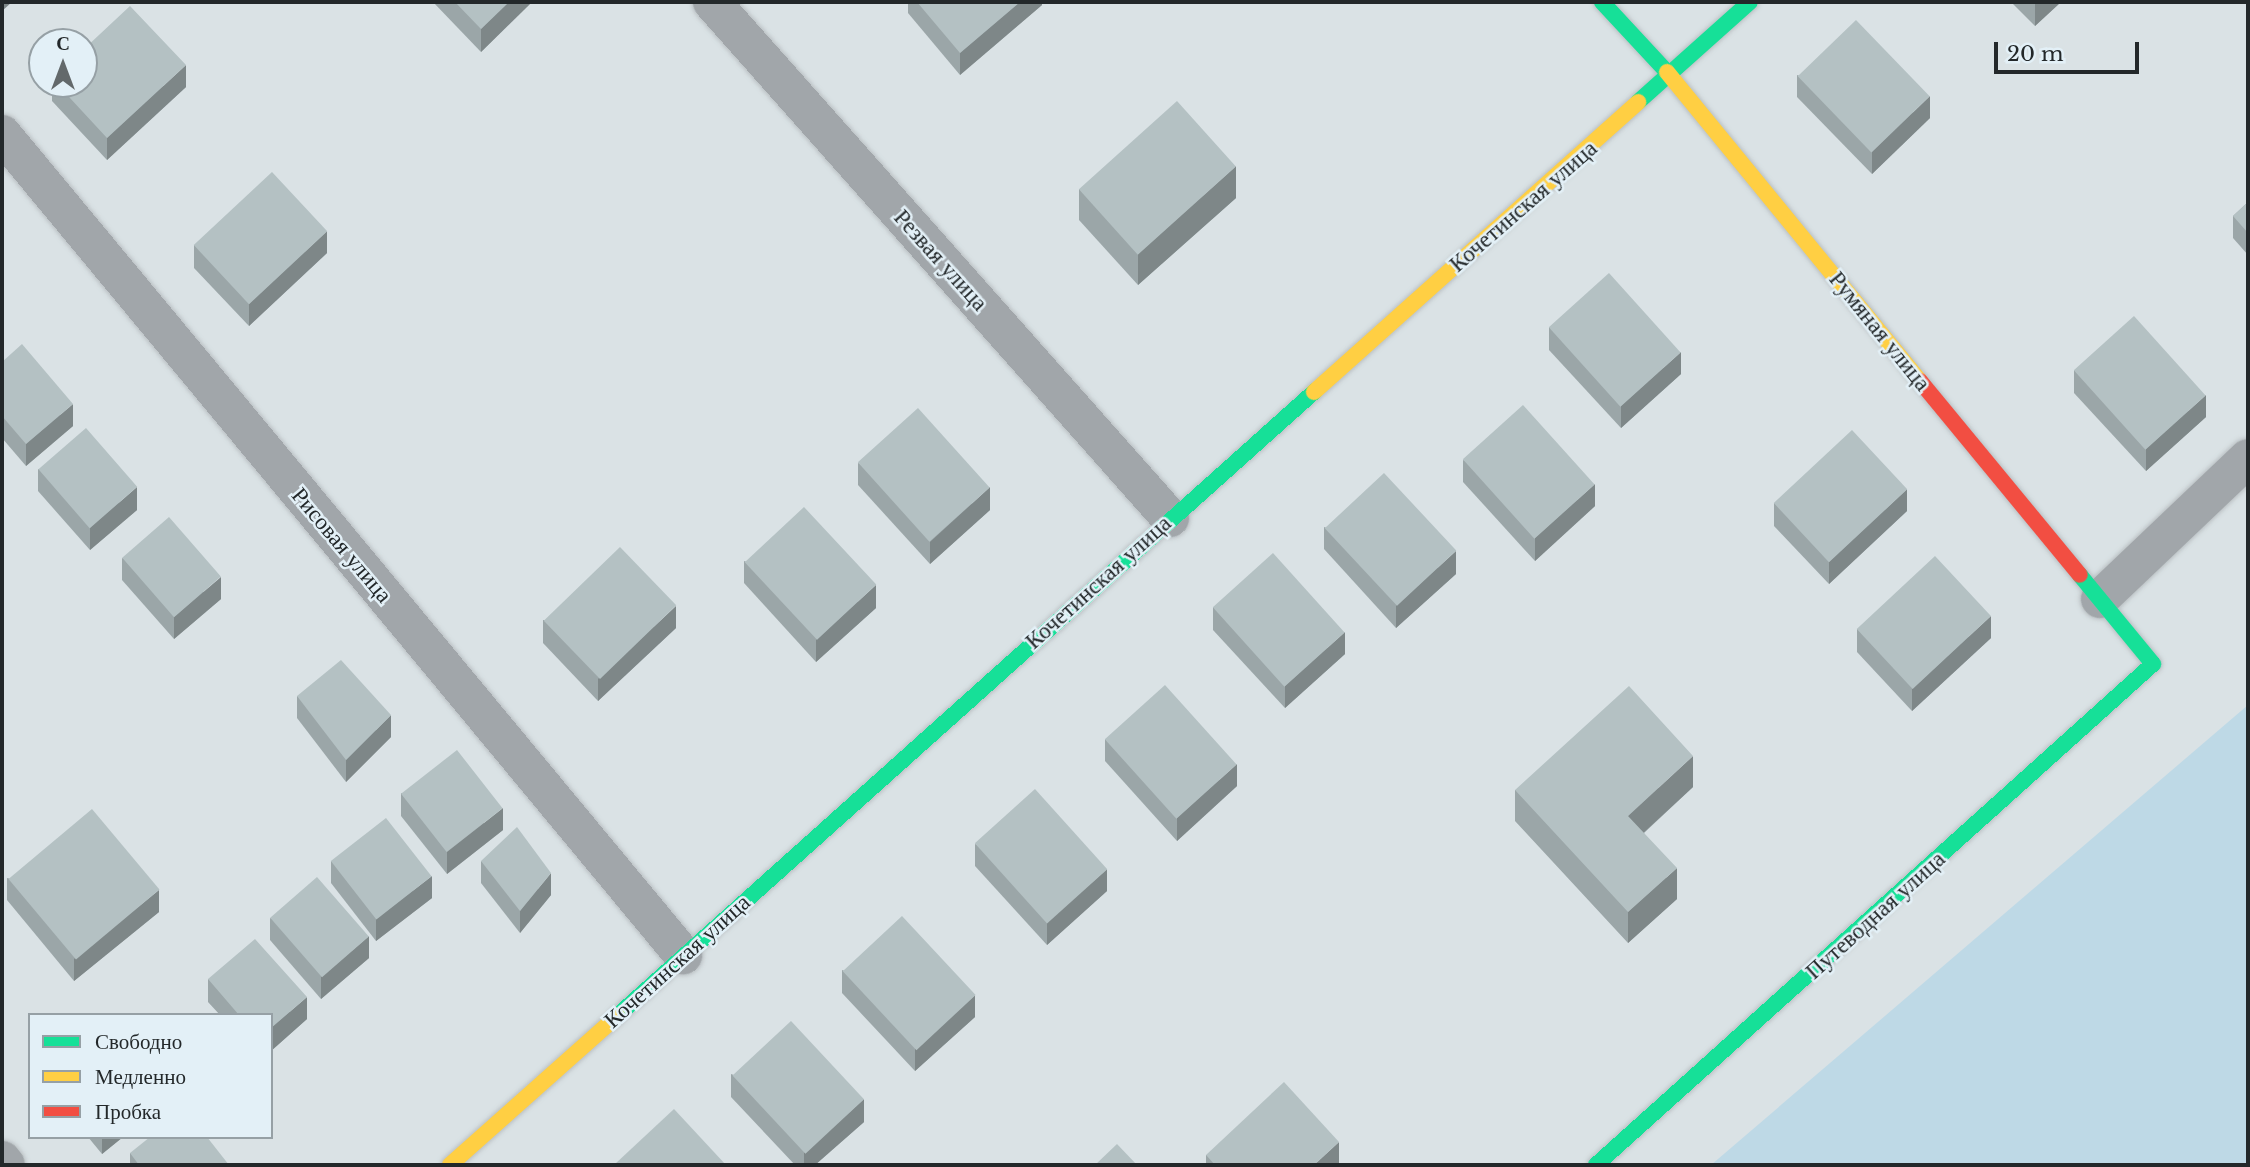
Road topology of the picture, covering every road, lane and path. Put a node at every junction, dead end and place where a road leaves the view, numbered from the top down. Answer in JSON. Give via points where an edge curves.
{"nodes":[{"id":1,"x":712,"y":2,"type":"edge"},
{"id":2,"x":1602,"y":2,"type":"edge"},
{"id":3,"x":1750,"y":2,"type":"edge"},
{"id":4,"x":1670,"y":76,"type":"junction"},
{"id":5,"x":2,"y":134,"type":"edge"},
{"id":6,"x":2248,"y":458,"type":"edge"},
{"id":7,"x":1170,"y":518,"type":"junction"},
{"id":8,"x":2100,"y":599,"type":"junction"},
{"id":9,"x":2153,"y":664,"type":"joint"},
{"id":10,"x":682,"y":955,"type":"junction"},
{"id":11,"x":2,"y":1160,"type":"edge"},
{"id":12,"x":6,"y":1165,"type":"edge"},
{"id":13,"x":450,"y":1165,"type":"edge"},
{"id":14,"x":1596,"y":1165,"type":"edge"}],
"edges":[{"from":1,"to":7,"type":"street","name":"Резвая улица"},
{"from":2,"to":4,"type":"street","name":"Румяная улица"},
{"from":3,"to":4,"type":"street","name":"Кочетинская улица"},
{"from":4,"to":7,"type":"street","name":"Кочетинская улица"},
{"from":4,"to":8,"type":"street","name":"Румяная улица"},
{"from":5,"to":10,"type":"street","name":"Рисовая улица"},
{"from":6,"to":8,"type":"street"},
{"from":7,"to":10,"type":"street","name":"Кочетинская улица"},
{"from":8,"to":9,"type":"street","name":"Румяная улица"},
{"from":9,"to":14,"type":"street","name":"Путеводная улица"},
{"from":10,"to":13,"type":"street","name":"Кочетинская улица"},
{"from":11,"to":12,"type":"street"}]}
